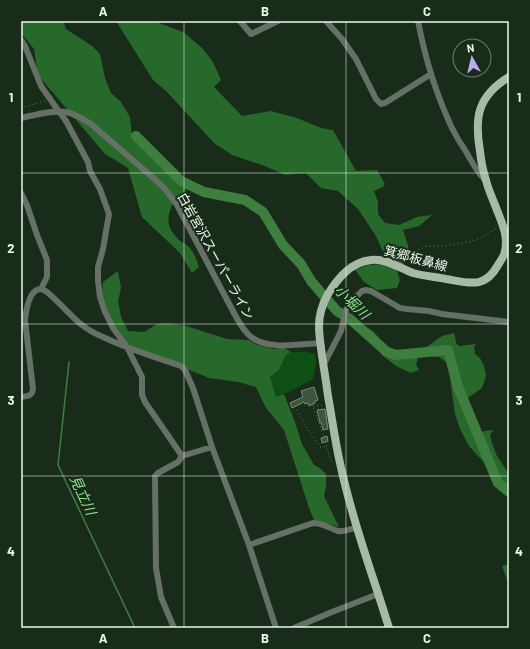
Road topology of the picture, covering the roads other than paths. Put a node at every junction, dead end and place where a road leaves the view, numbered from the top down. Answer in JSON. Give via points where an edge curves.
{"nodes":[{"id":1,"x":240,"y":21,"type":"edge"},
{"id":2,"x":278,"y":21,"type":"edge"},
{"id":3,"x":326,"y":21,"type":"edge"},
{"id":4,"x":418,"y":21,"type":"edge"},
{"id":5,"x":21,"y":40,"type":"edge"},
{"id":6,"x":431,"y":74,"type":"junction"},
{"id":7,"x":509,"y":77,"type":"edge"},
{"id":8,"x":21,"y":118,"type":"edge"},
{"id":9,"x":486,"y":180,"type":"junction"},
{"id":10,"x":21,"y":193,"type":"edge"},
{"id":11,"x":508,"y":240,"type":"edge"},
{"id":12,"x":41,"y":289,"type":"junction"},
{"id":13,"x":509,"y":322,"type":"edge"},
{"id":14,"x":320,"y":343,"type":"junction"},
{"id":15,"x":127,"y":347,"type":"junction"},
{"id":16,"x":323,"y":366,"type":"junction"},
{"id":17,"x":21,"y":397,"type":"edge"},
{"id":18,"x":212,"y":446,"type":"junction"},
{"id":19,"x":182,"y":456,"type":"junction"},
{"id":20,"x":357,"y":527,"type":"junction"},
{"id":21,"x":249,"y":545,"type":"junction"},
{"id":22,"x":378,"y":594,"type":"junction"},
{"id":23,"x":174,"y":628,"type":"edge"},
{"id":24,"x":276,"y":628,"type":"edge"},
{"id":25,"x":294,"y":628,"type":"edge"},
{"id":26,"x":389,"y":628,"type":"edge"}],
"edges":[{"from":1,"to":2,"type":"street","via":[[251,34]]},
{"from":3,"to":6,"type":"street","via":[[356,59],[381,104]]},
{"from":4,"to":6,"type":"street"},
{"from":5,"to":15,"type":"street","bridge":true,"via":[[39,82],[66,121],[88,162],[109,214],[98,267],[100,297],[113,328]]},
{"from":6,"to":9,"type":"street","via":[[453,130],[475,168]]},
{"from":7,"to":9,"type":"main road","name":"箕郷板鼻線","via":[[490,92],[478,115],[478,138]]},
{"from":8,"to":14,"type":"street","name":"白岩宮沢スーパーライン","via":[[49,112],[65,112],[91,124],[164,188],[176,203],[235,315],[250,336],[257,341],[277,346]]},
{"from":9,"to":11,"type":"main road","name":"箕郷板鼻線"},
{"from":10,"to":12,"type":"street","via":[[47,260],[47,277]]},
{"from":11,"to":14,"type":"main road","name":"箕郷板鼻線","via":[[503,258],[495,271],[486,280],[478,283],[420,274],[375,260],[353,266],[340,278],[323,303],[319,328]]},
{"from":12,"to":15,"type":"street","via":[[48,292],[83,326]]},
{"from":12,"to":17,"type":"street","via":[[34,292],[26,310],[33,388],[31,395]]},
{"from":13,"to":16,"type":"street","via":[[400,308],[366,290],[362,291],[346,310],[341,331]]},
{"from":14,"to":16,"type":"main road","name":"箕郷板鼻線"},
{"from":15,"to":18,"type":"street","via":[[181,366],[185,370],[194,388]]},
{"from":15,"to":19,"type":"street","via":[[142,377],[142,395],[145,402]]},
{"from":16,"to":20,"type":"main road","name":"箕郷板鼻線","via":[[340,463]]},
{"from":18,"to":19,"type":"street"},
{"from":18,"to":21,"type":"street"},
{"from":19,"to":23,"type":"street","via":[[178,462],[155,476],[156,568],[161,597]]},
{"from":20,"to":21,"type":"street","via":[[339,531],[313,523]]},
{"from":20,"to":22,"type":"main road","name":"箕郷板鼻線"},
{"from":21,"to":24,"type":"street"},
{"from":22,"to":25,"type":"street"},
{"from":22,"to":26,"type":"main road","name":"箕郷板鼻線"}]}
